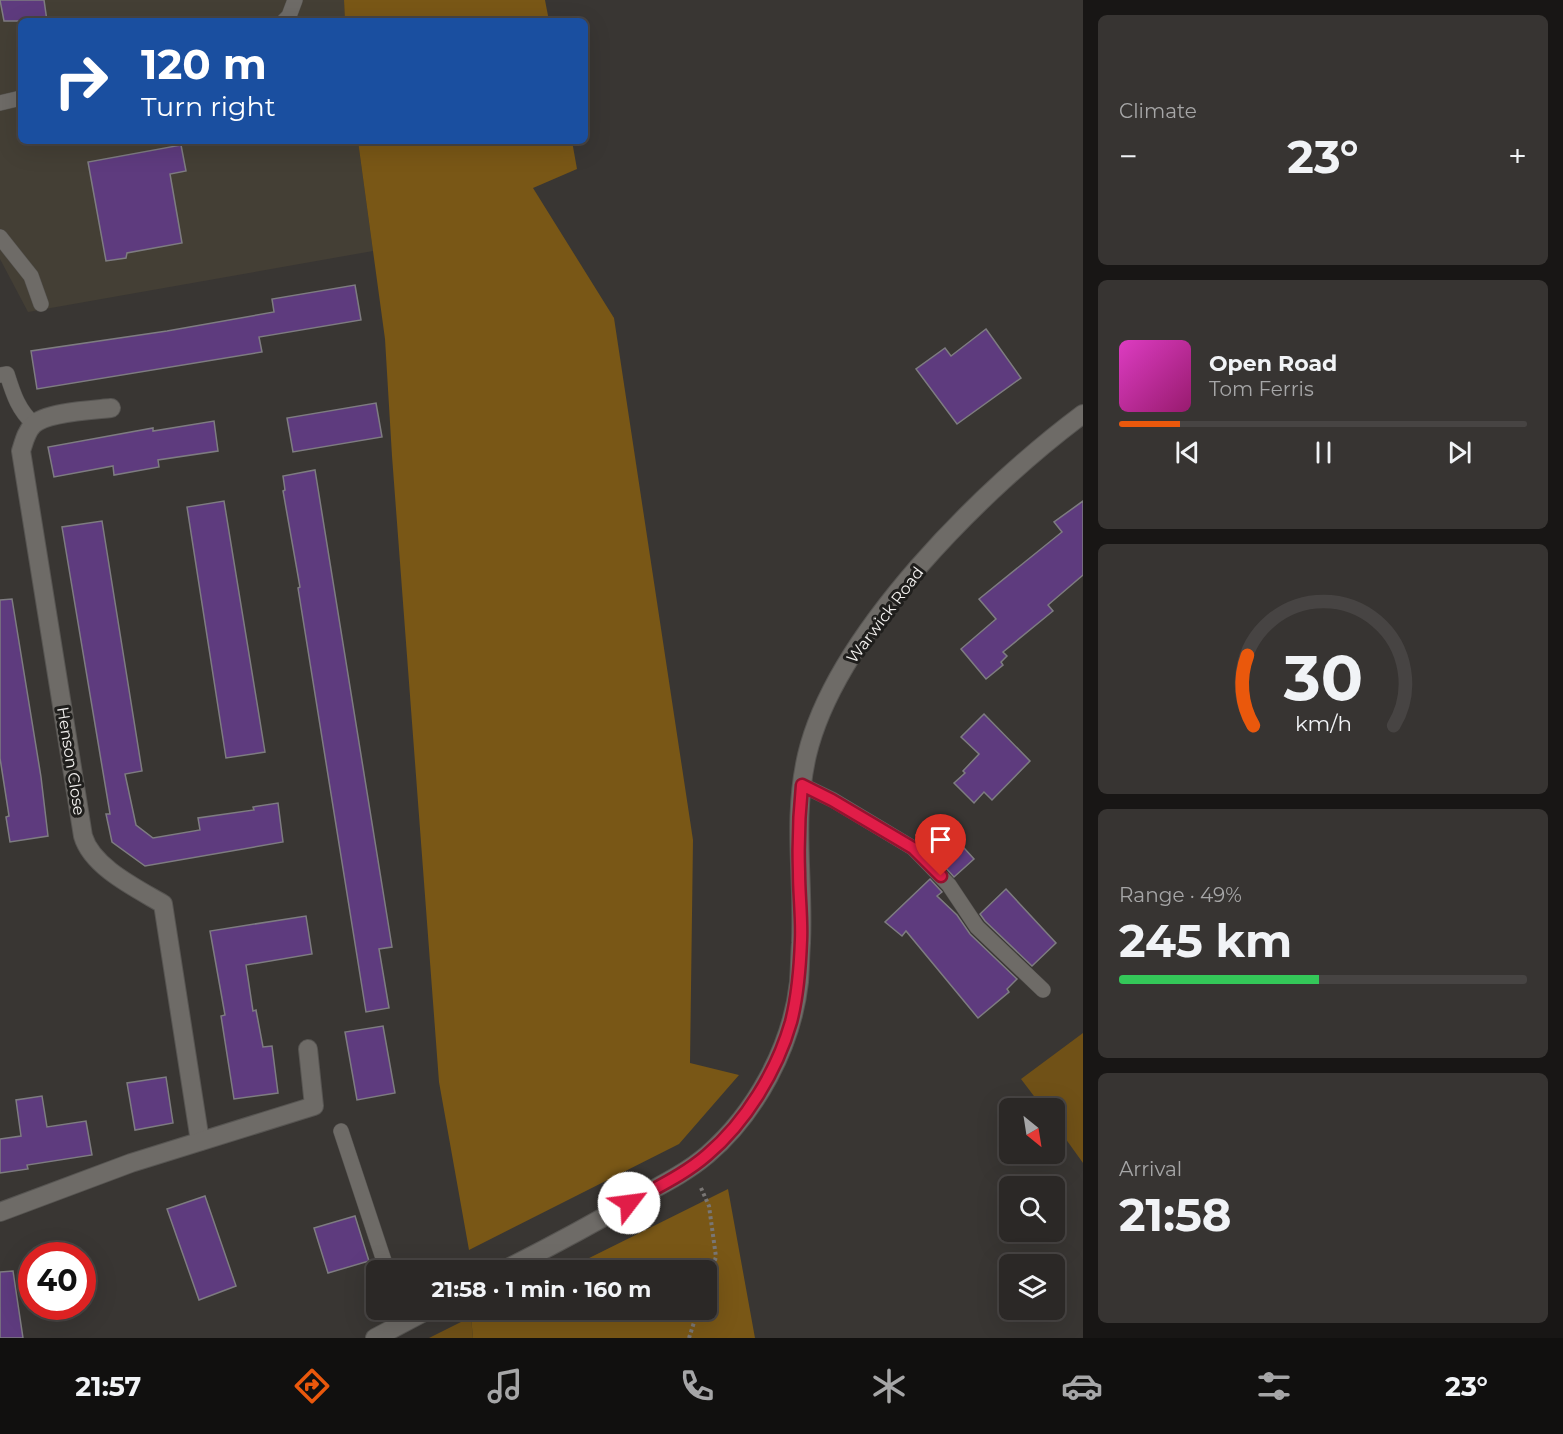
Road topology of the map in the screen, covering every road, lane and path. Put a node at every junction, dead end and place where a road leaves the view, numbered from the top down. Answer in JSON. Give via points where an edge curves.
{"nodes":[{"id":1,"x":295,"y":0,"type":"edge"},
{"id":2,"x":287,"y":18,"type":"edge"},
{"id":3,"x":18,"y":99,"type":"edge"},
{"id":4,"x":0,"y":103,"type":"edge"},
{"id":5,"x":0,"y":237,"type":"edge"},
{"id":6,"x":41,"y":304,"type":"dead end"},
{"id":7,"x":0,"y":375,"type":"edge"},
{"id":8,"x":111,"y":408,"type":"dead end"},
{"id":9,"x":1083,"y":414,"type":"edge"},
{"id":10,"x":34,"y":424,"type":"junction"},
{"id":11,"x":802,"y":785,"type":"junction"},
{"id":12,"x":1043,"y":990,"type":"dead end"},
{"id":13,"x":308,"y":1049,"type":"dead end"},
{"id":14,"x":340,"y":1131,"type":"dead end"},
{"id":15,"x":200,"y":1141,"type":"junction"},
{"id":16,"x":691,"y":1167,"type":"junction"},
{"id":17,"x":1,"y":1212,"type":"edge"},
{"id":18,"x":384,"y":1260,"type":"edge"},
{"id":19,"x":523,"y":1260,"type":"edge"},
{"id":20,"x":715,"y":1260,"type":"edge"},
{"id":21,"x":398,"y":1320,"type":"edge"},
{"id":22,"x":695,"y":1320,"type":"edge"},
{"id":23,"x":375,"y":1338,"type":"edge"},
{"id":24,"x":689,"y":1338,"type":"edge"}],
"edges":[{"from":1,"to":2,"type":"lane"},
{"from":3,"to":4,"type":"lane"},
{"from":5,"to":6,"type":"lane","via":[[31,276]]},
{"from":7,"to":10,"type":"lane","via":[[8,374],[15,399]]},
{"from":8,"to":10,"type":"street","via":[[50,416]]},
{"from":9,"to":11,"type":"street","name":"Warwick Road","via":[[1048,439],[995,487],[907,582],[873,625],[821,715]]},
{"from":10,"to":15,"type":"street","name":"Henson Close","via":[[21,451],[83,836],[86,847],[100,862],[163,904]]},
{"from":11,"to":12,"type":"lane","via":[[913,848],[949,885],[977,927]]},
{"from":11,"to":16,"type":"street","name":"Warwick Road","via":[[798,817],[799,983],[791,1022],[758,1094],[734,1128]]},
{"from":13,"to":15,"type":"street","via":[[314,1106]]},
{"from":14,"to":18,"type":"lane"},
{"from":15,"to":17,"type":"street"},
{"from":16,"to":19,"type":"street","name":"Warwick Road"},
{"from":16,"to":20,"type":"path","via":[[709,1206]]},
{"from":21,"to":23,"type":"street"},
{"from":22,"to":24,"type":"path"}]}
